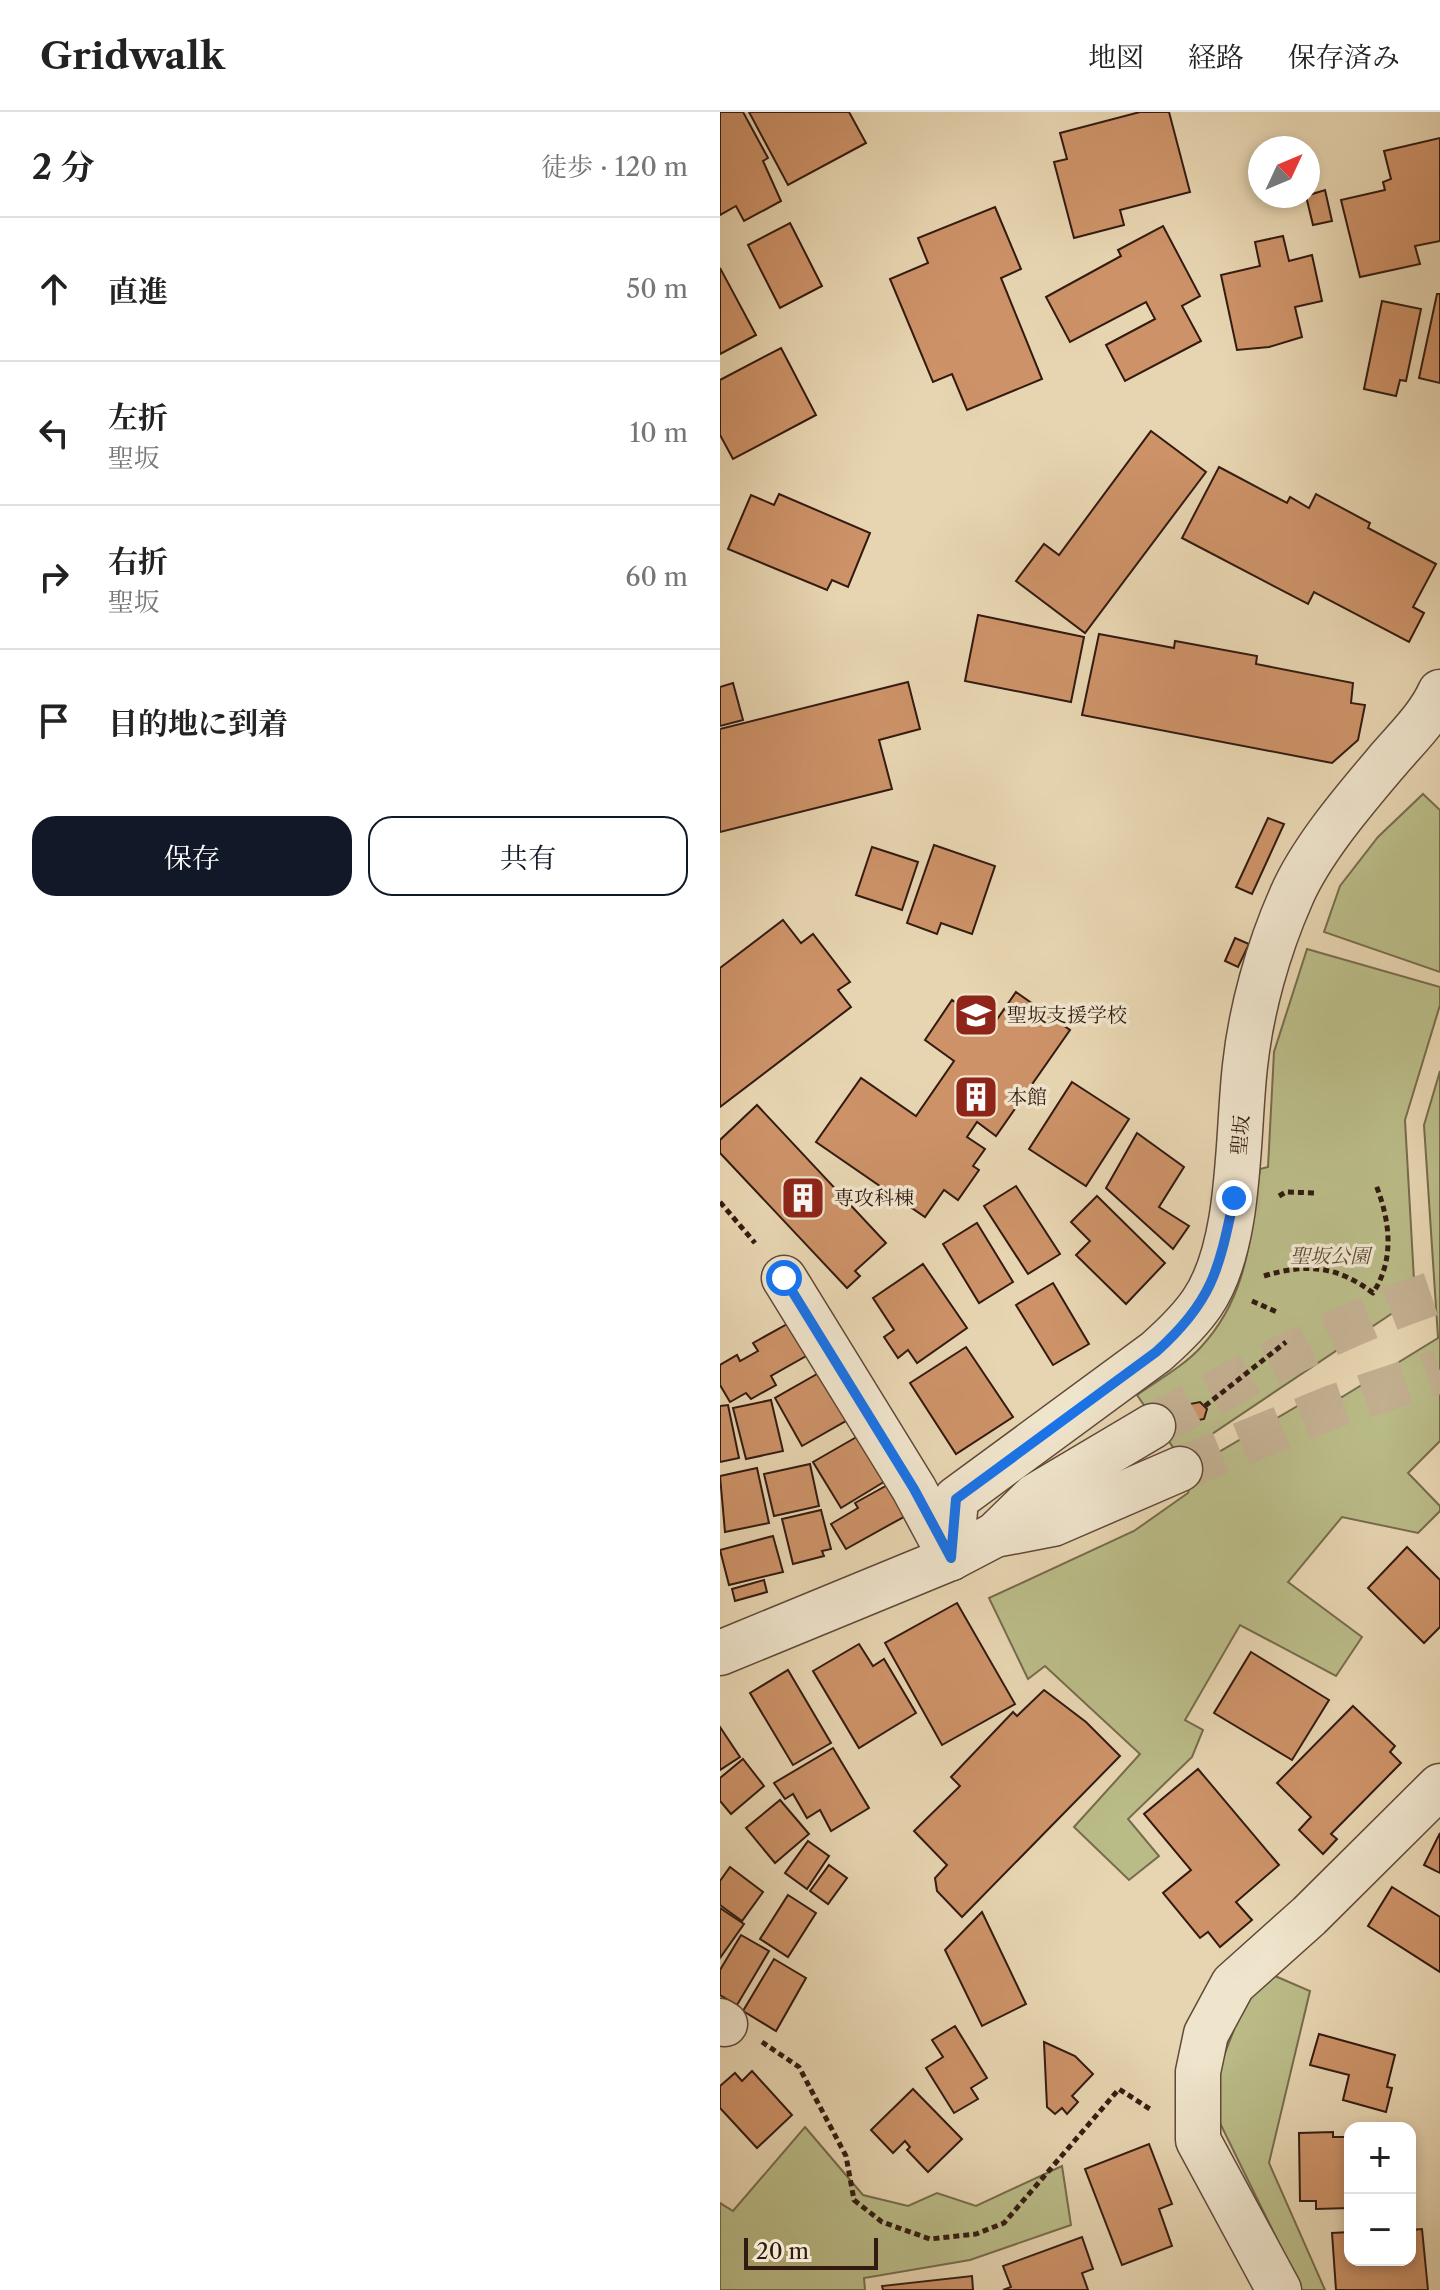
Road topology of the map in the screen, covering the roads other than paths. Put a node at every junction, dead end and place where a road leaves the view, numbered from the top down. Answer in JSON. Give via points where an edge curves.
{"nodes":[{"id":1,"x":1440,"y":692,"type":"edge"},
{"id":2,"x":784,"y":1278,"type":"road end"},
{"id":3,"x":1153,"y":1426,"type":"tunnel mouth"},
{"id":4,"x":1180,"y":1469,"type":"tunnel mouth"},
{"id":5,"x":995,"y":1535,"type":"junction"},
{"id":6,"x":951,"y":1558,"type":"junction"},
{"id":7,"x":720,"y":1653,"type":"edge"},
{"id":8,"x":1440,"y":1786,"type":"edge"},
{"id":9,"x":1279,"y":2290,"type":"edge"}],
"edges":[{"from":1,"to":6,"type":"street","name":"聖坂","via":[[1434,707],[1305,870],[1291,896],[1257,998],[1245,1065],[1234,1198],[1220,1261],[1204,1301],[1156,1352],[956,1499]]},
{"from":2,"to":6,"type":"street"},
{"from":3,"to":5,"type":"street","via":[[1035,1496]]},
{"from":4,"to":5,"type":"street","via":[[1053,1524]]},
{"from":5,"to":6,"type":"street"},
{"from":6,"to":7,"type":"street"},
{"from":8,"to":9,"type":"street","via":[[1233,1984],[1206,2034],[1198,2072],[1198,2140]]}]}
